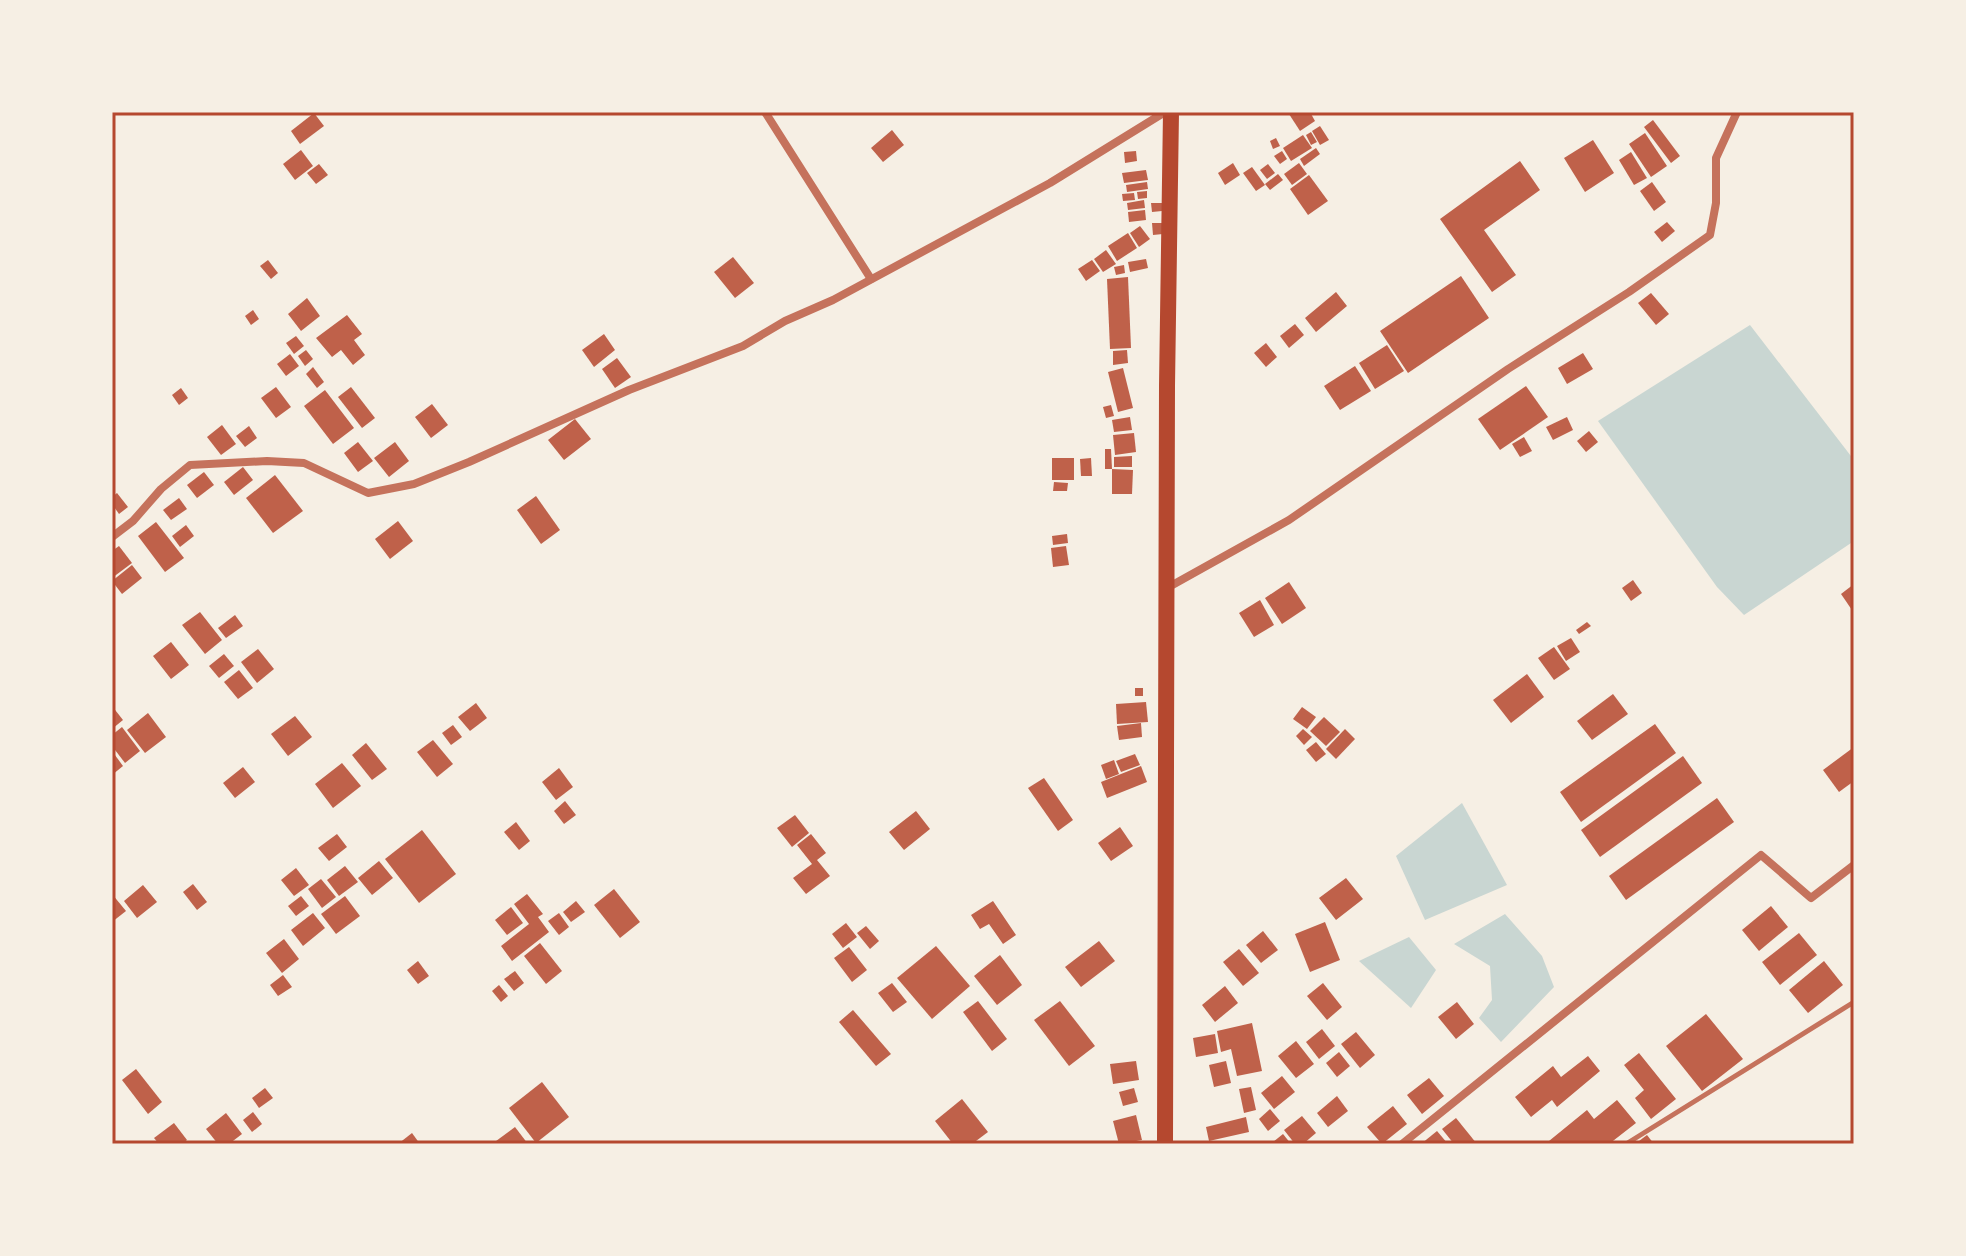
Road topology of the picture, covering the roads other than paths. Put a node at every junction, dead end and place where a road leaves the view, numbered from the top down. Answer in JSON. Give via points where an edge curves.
{"nodes":[{"id":1,"x":765,"y":112,"type":"edge"},
{"id":2,"x":1165,"y":112,"type":"edge"},
{"id":3,"x":1171,"y":112,"type":"edge"},
{"id":4,"x":1737,"y":112,"type":"edge"},
{"id":5,"x":871,"y":279,"type":"junction"},
{"id":6,"x":112,"y":537,"type":"edge"},
{"id":7,"x":1167,"y":588,"type":"junction"},
{"id":8,"x":1854,"y":865,"type":"edge"},
{"id":9,"x":1854,"y":1002,"type":"edge"},
{"id":10,"x":1165,"y":1144,"type":"edge"},
{"id":11,"x":1402,"y":1144,"type":"edge"},
{"id":12,"x":1626,"y":1144,"type":"edge"}],
"edges":[{"from":1,"to":5,"type":"street"},
{"from":2,"to":5,"type":"street","via":[[1050,183]]},
{"from":3,"to":7,"type":"highway"},
{"from":4,"to":7,"type":"street","via":[[1716,158],[1710,235],[1289,520]]},
{"from":5,"to":6,"type":"street","via":[[743,346],[414,484],[368,493],[304,463],[190,465]]},
{"from":7,"to":10,"type":"highway"},
{"from":8,"to":11,"type":"street","via":[[1811,898],[1761,855]]},
{"from":9,"to":12,"type":"lane"}]}
